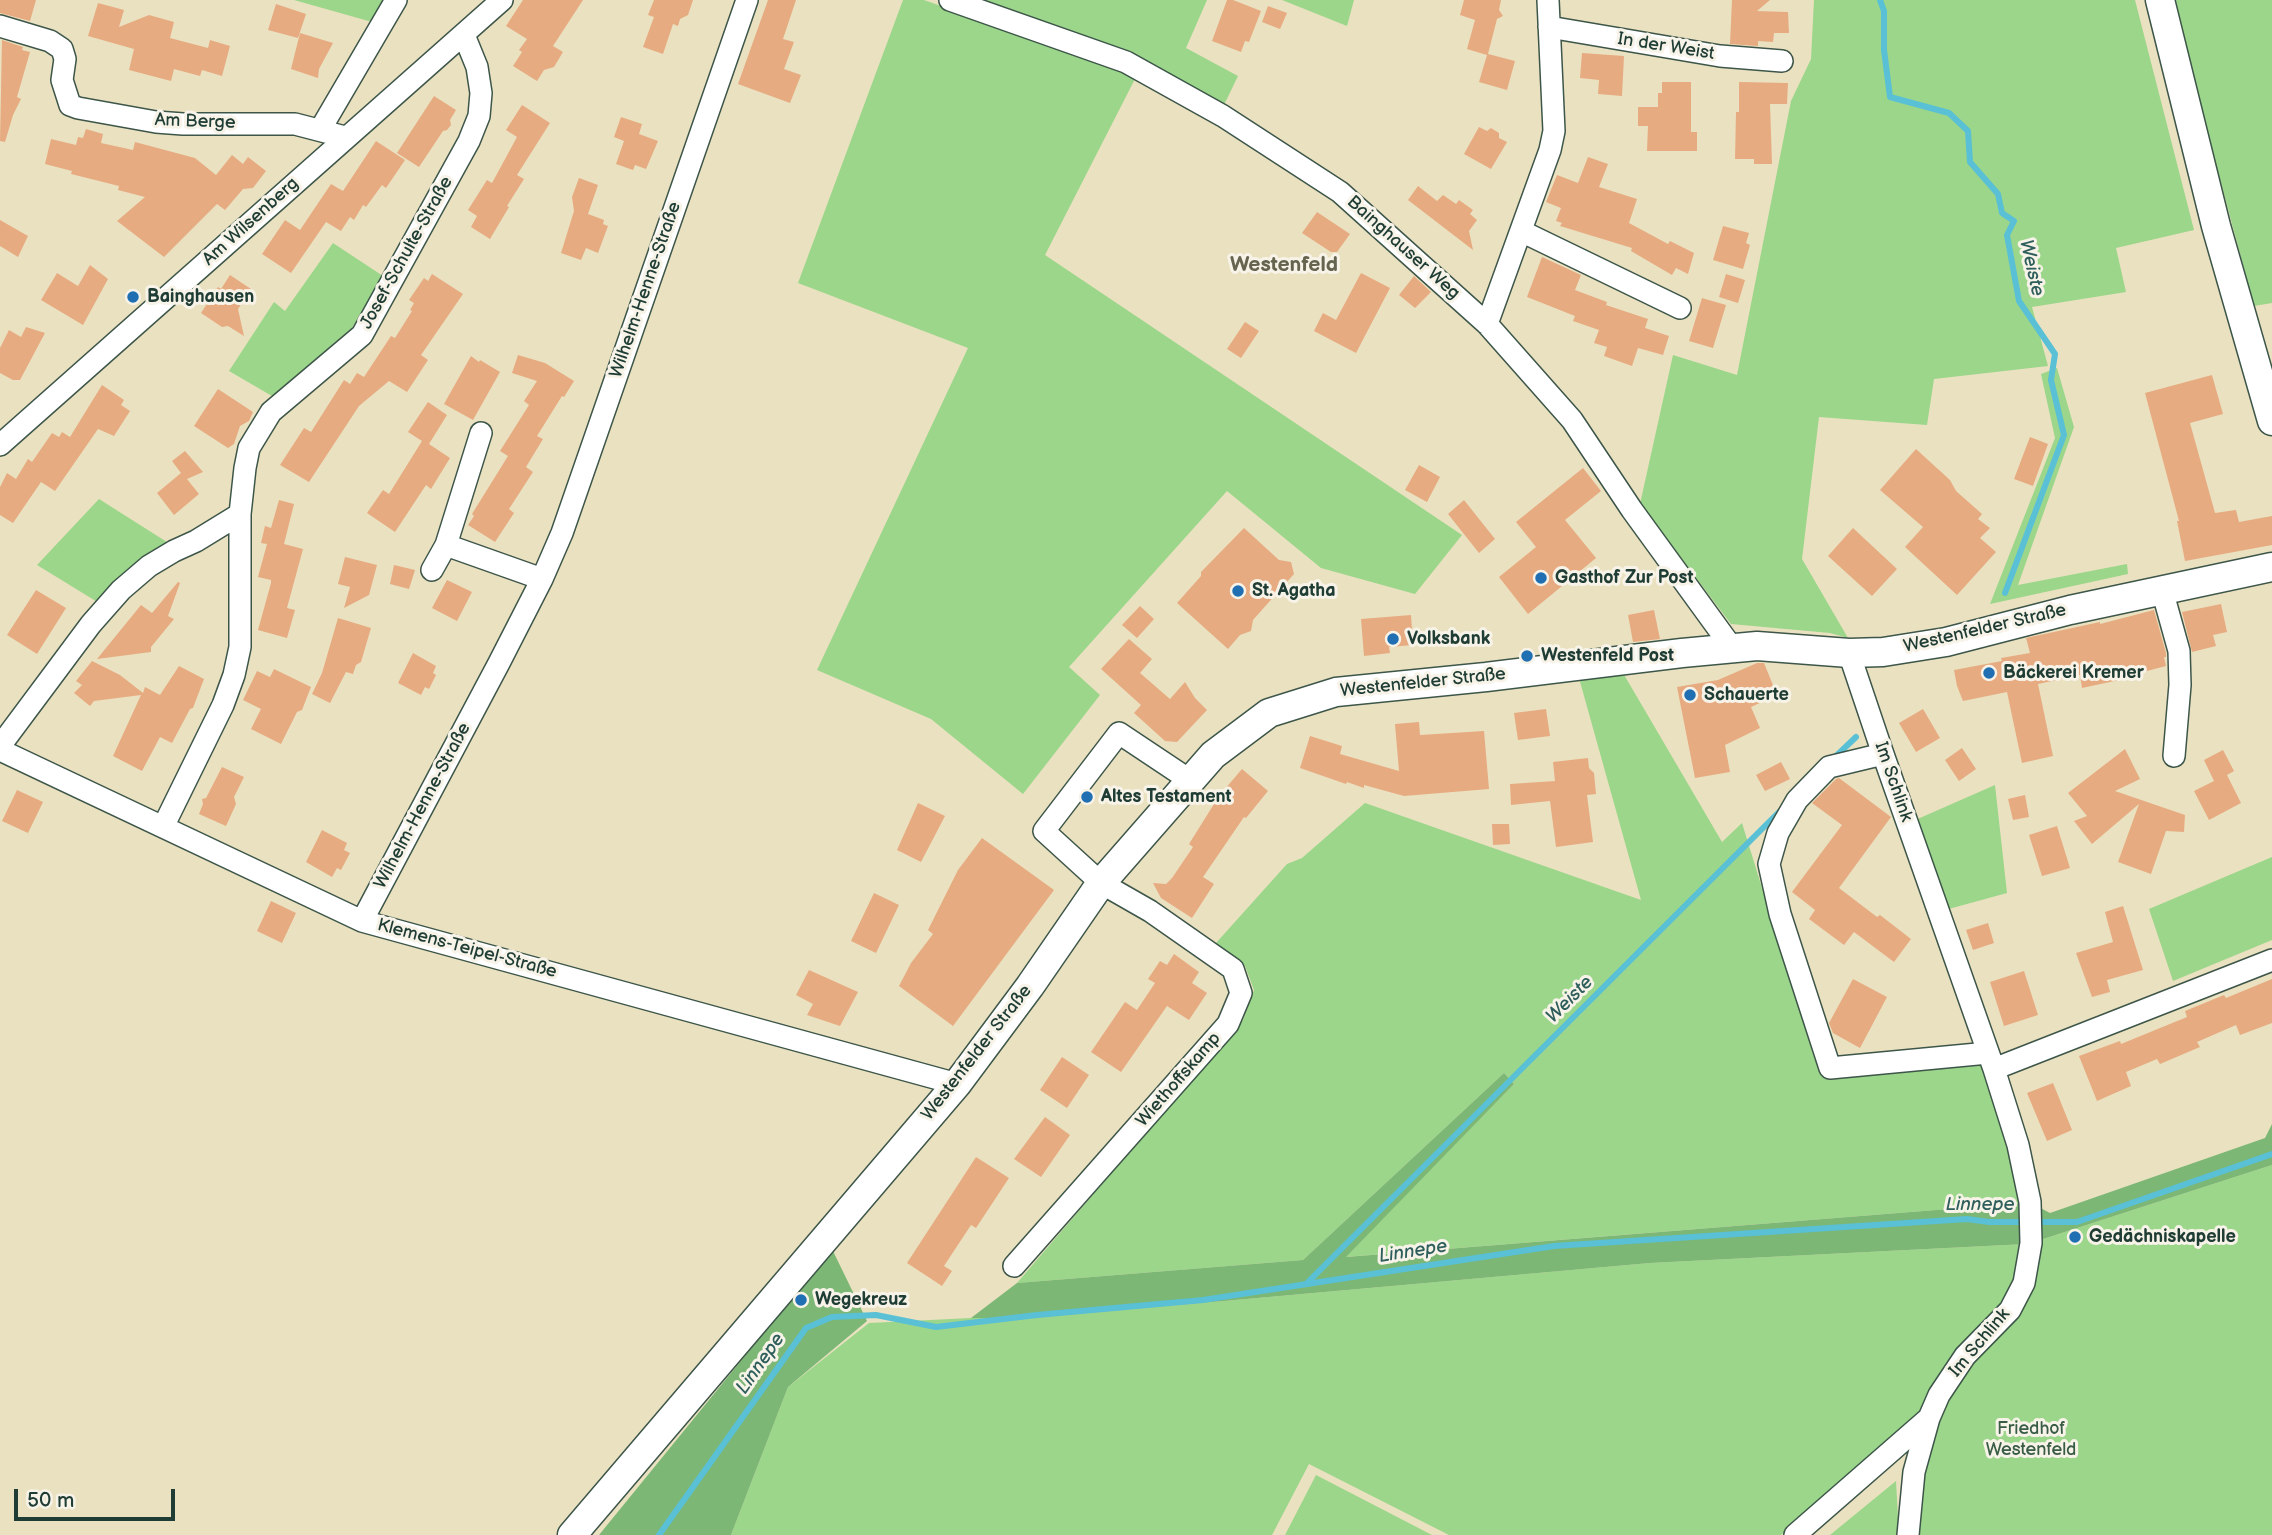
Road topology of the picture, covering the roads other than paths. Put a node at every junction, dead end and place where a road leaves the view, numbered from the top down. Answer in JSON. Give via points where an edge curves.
{"nodes":[{"id":1,"x":396,"y":0,"type":"edge"},
{"id":2,"x":502,"y":0,"type":"edge"},
{"id":3,"x":747,"y":0,"type":"edge"},
{"id":4,"x":950,"y":0,"type":"edge"},
{"id":5,"x":1548,"y":0,"type":"edge"},
{"id":6,"x":2160,"y":0,"type":"edge"},
{"id":7,"x":0,"y":26,"type":"edge"},
{"id":8,"x":1549,"y":27,"type":"junction"},
{"id":9,"x":464,"y":36,"type":"junction"},
{"id":10,"x":1782,"y":61,"type":"dead end"},
{"id":11,"x":320,"y":130,"type":"junction"},
{"id":12,"x":345,"y":137,"type":"junction"},
{"id":13,"x":1521,"y":232,"type":"junction"},
{"id":14,"x":1680,"y":308,"type":"dead end"},
{"id":15,"x":1487,"y":324,"type":"junction"},
{"id":16,"x":2272,"y":421,"type":"edge"},
{"id":17,"x":8,"y":424,"type":"edge"},
{"id":18,"x":481,"y":433,"type":"dead end"},
{"id":19,"x":0,"y":445,"type":"edge"},
{"id":20,"x":240,"y":514,"type":"junction"},
{"id":21,"x":446,"y":545,"type":"junction"},
{"id":22,"x":2272,"y":567,"type":"edge"},
{"id":23,"x":432,"y":570,"type":"dead end"},
{"id":24,"x":542,"y":579,"type":"junction"},
{"id":25,"x":2162,"y":590,"type":"junction"},
{"id":26,"x":1733,"y":649,"type":"junction"},
{"id":27,"x":1849,"y":653,"type":"junction"},
{"id":28,"x":0,"y":748,"type":"edge"},
{"id":29,"x":1883,"y":754,"type":"junction"},
{"id":30,"x":2174,"y":756,"type":"dead end"},
{"id":31,"x":1191,"y":781,"type":"junction"},
{"id":32,"x":163,"y":827,"type":"junction"},
{"id":33,"x":1101,"y":883,"type":"junction"},
{"id":34,"x":362,"y":920,"type":"junction"},
{"id":35,"x":2272,"y":960,"type":"edge"},
{"id":36,"x":1991,"y":1061,"type":"junction"},
{"id":37,"x":957,"y":1084,"type":"junction"},
{"id":38,"x":1014,"y":1266,"type":"dead end"},
{"id":39,"x":1929,"y":1418,"type":"junction"},
{"id":40,"x":572,"y":1535,"type":"edge"},
{"id":41,"x":1796,"y":1535,"type":"edge"},
{"id":42,"x":1908,"y":1535,"type":"edge"}],
"edges":[{"from":1,"to":11,"type":"street"},
{"from":2,"to":9,"type":"street","name":"Am Wilsenberg"},
{"from":3,"to":24,"type":"street","name":"Wilhelm-Henne-Straße","via":[[562,533]]},
{"from":4,"to":15,"type":"street","name":"Bainghauser Weg","via":[[1126,62],[1223,116],[1340,192]]},
{"from":5,"to":8,"type":"street"},
{"from":6,"to":16,"type":"main road","via":[[2216,226]]},
{"from":7,"to":11,"type":"street","name":"Am Berge","via":[[62,49],[62,80],[70,105],[78,108],[156,122],[278,122]]},
{"from":8,"to":10,"type":"street","name":"In der Weist","via":[[1720,56]]},
{"from":8,"to":13,"type":"street","via":[[1554,131]]},
{"from":9,"to":12,"type":"street","name":"Am Wilsenberg"},
{"from":9,"to":20,"type":"street","name":"Josef-Schulte-Straße","via":[[477,67],[481,93],[479,116],[469,141],[362,335],[288,396],[259,429],[249,448]]},
{"from":11,"to":12,"type":"street","name":"Am Berge"},
{"from":12,"to":17,"type":"street","name":"Am Wilsenberg","via":[[164,300]]},
{"from":13,"to":14,"type":"street"},
{"from":13,"to":15,"type":"street"},
{"from":15,"to":26,"type":"street","name":"Bainghauser Weg","via":[[1573,420]]},
{"from":17,"to":19,"type":"street","name":"Am Wilsenberg"},
{"from":18,"to":21,"type":"street"},
{"from":20,"to":28,"type":"street","via":[[149,566],[121,590]]},
{"from":20,"to":32,"type":"street","name":"Josef-Schulte-Straße","via":[[240,647],[234,675]]},
{"from":21,"to":23,"type":"street"},
{"from":21,"to":24,"type":"street"},
{"from":22,"to":25,"type":"main road","name":"Westenfelder Straße"},
{"from":24,"to":34,"type":"street","name":"Wilhelm-Henne-Straße"},
{"from":25,"to":27,"type":"main road","name":"Westenfelder Straße","via":[[1945,642]]},
{"from":25,"to":30,"type":"street","via":[[2179,651]]},
{"from":26,"to":27,"type":"main road","name":"Westenfelder Straße","via":[[1779,647]]},
{"from":26,"to":31,"type":"main road","name":"Westenfelder Straße","via":[[1336,692],[1269,713],[1213,755]]},
{"from":27,"to":29,"type":"street","name":"Im Schlink"},
{"from":28,"to":32,"type":"street","name":"Klemens-Teipel-Straße"},
{"from":29,"to":36,"type":"street","name":"Im Schlink"},
{"from":29,"to":36,"type":"street","via":[[1829,767],[1797,800],[1778,833],[1769,864],[1780,914],[1830,1068]]},
{"from":31,"to":33,"type":"main road","name":"Westenfelder Straße"},
{"from":31,"to":33,"type":"street","name":"Wiethoffskamp","via":[[1119,733],[1044,831]]},
{"from":32,"to":34,"type":"street","name":"Klemens-Teipel-Straße"},
{"from":33,"to":37,"type":"main road","name":"Westenfelder Straße"},
{"from":33,"to":38,"type":"street","name":"Wiethoffskamp","via":[[1233,969],[1241,993],[1228,1024]]},
{"from":34,"to":37,"type":"street","name":"Klemens-Teipel-Straße"},
{"from":35,"to":36,"type":"street"},
{"from":36,"to":39,"type":"street","name":"Im Schlink","via":[[2018,1145],[2030,1202],[2031,1243],[2024,1283],[2010,1310],[1965,1356]]},
{"from":37,"to":40,"type":"main road","name":"Westenfelder Straße"},
{"from":39,"to":41,"type":"street"},
{"from":39,"to":42,"type":"street","name":"Im Schlink","via":[[1914,1472]]}]}
